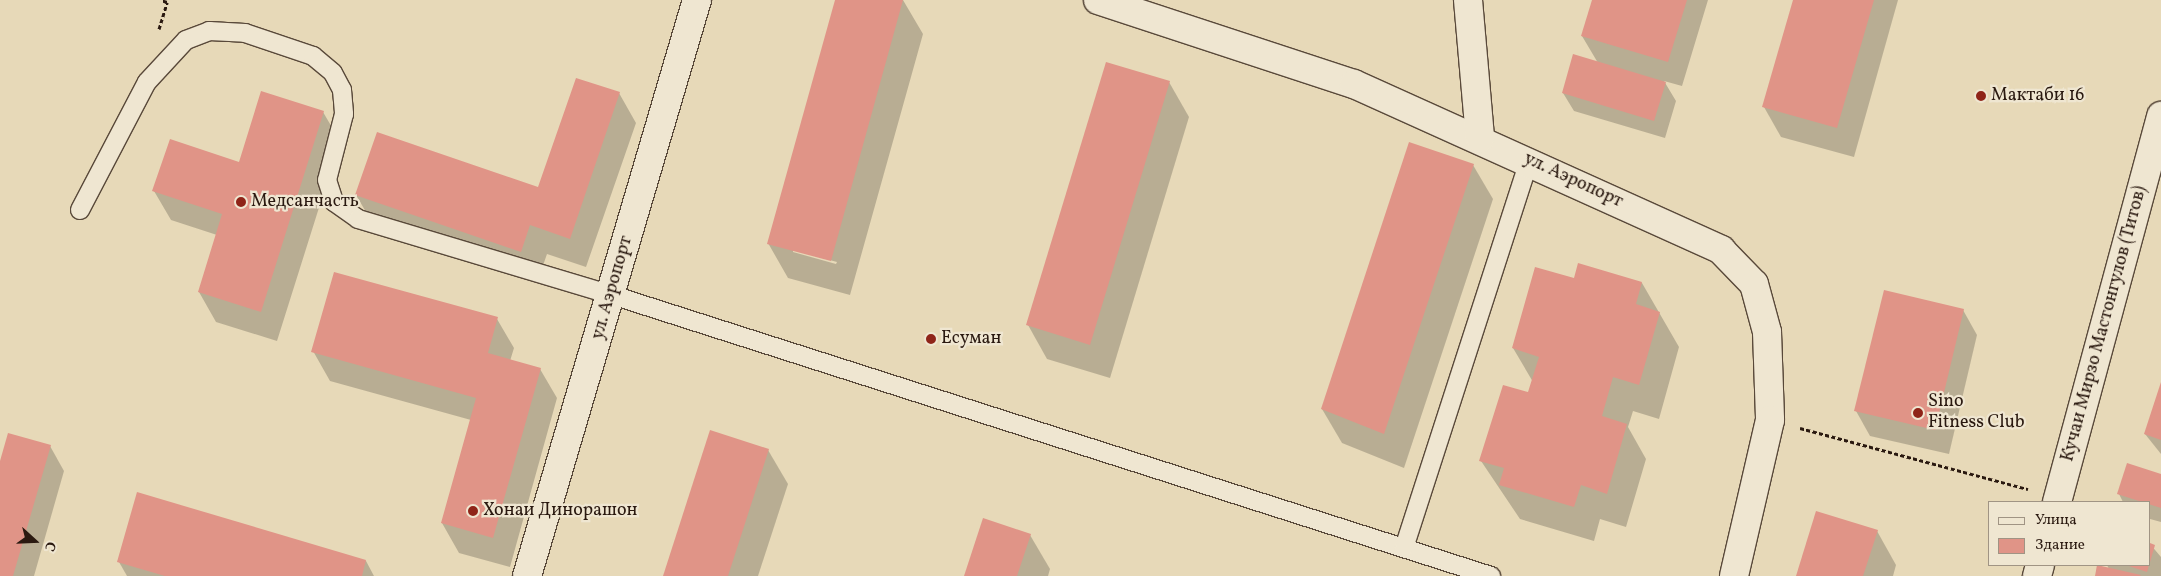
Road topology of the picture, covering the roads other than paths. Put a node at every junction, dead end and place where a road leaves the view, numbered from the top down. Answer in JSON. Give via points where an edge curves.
{"nodes":[{"id":1,"x":697,"y":0,"type":"edge"},
{"id":2,"x":1098,"y":0,"type":"edge"},
{"id":3,"x":1468,"y":0,"type":"edge"},
{"id":4,"x":2161,"y":116,"type":"edge"},
{"id":5,"x":1480,"y":138,"type":"junction"},
{"id":6,"x":1529,"y":161,"type":"junction"},
{"id":7,"x":80,"y":210,"type":"dead end"},
{"id":8,"x":612,"y":295,"type":"junction"},
{"id":9,"x":2057,"y":500,"type":"edge"},
{"id":10,"x":1404,"y":548,"type":"junction"},
{"id":11,"x":528,"y":576,"type":"edge"},
{"id":12,"x":1491,"y":576,"type":"edge"},
{"id":13,"x":1734,"y":576,"type":"edge"}],
"edges":[{"from":1,"to":8,"type":"street","name":"ул. Аэропорт"},
{"from":2,"to":5,"type":"street","name":"ул. Аэропорт","via":[[1354,84]]},
{"from":3,"to":5,"type":"street"},
{"from":4,"to":9,"type":"street","name":"Кучаи Мирзо Мастонгулов (Титов)"},
{"from":5,"to":6,"type":"street","name":"ул. Аэропорт"},
{"from":6,"to":10,"type":"lane"},
{"from":6,"to":13,"type":"street","name":"ул. Аэропорт","via":[[1721,250],[1754,284],[1767,332],[1770,420]]},
{"from":7,"to":8,"type":"lane","via":[[147,82],[186,40],[209,32],[245,33],[313,56],[333,72],[342,90],[344,114],[327,180],[334,202],[344,212]]},
{"from":8,"to":10,"type":"lane"},
{"from":8,"to":11,"type":"street","name":"ул. Аэропорт"},
{"from":10,"to":12,"type":"lane"}]}
